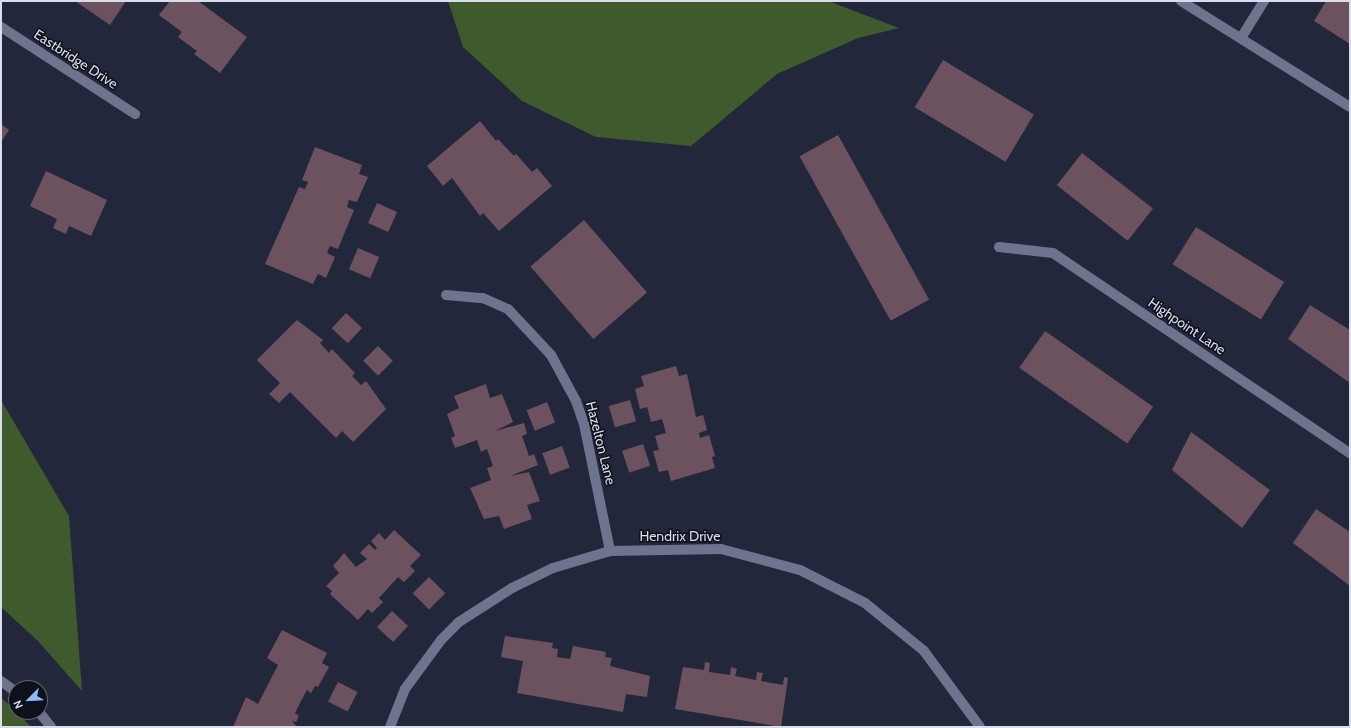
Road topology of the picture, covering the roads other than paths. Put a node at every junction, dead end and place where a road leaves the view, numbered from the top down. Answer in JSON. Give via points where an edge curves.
{"nodes":[{"id":1,"x":1182,"y":1,"type":"edge"},
{"id":2,"x":1264,"y":1,"type":"edge"},
{"id":3,"x":1,"y":27,"type":"edge"},
{"id":4,"x":1240,"y":38,"type":"junction"},
{"id":5,"x":1350,"y":107,"type":"edge"},
{"id":6,"x":135,"y":114,"type":"dead end"},
{"id":7,"x":999,"y":247,"type":"dead end"},
{"id":8,"x":446,"y":296,"type":"dead end"},
{"id":9,"x":1350,"y":453,"type":"edge"},
{"id":10,"x":610,"y":551,"type":"junction"},
{"id":11,"x":390,"y":727,"type":"edge"},
{"id":12,"x":980,"y":727,"type":"edge"}],
"edges":[{"from":1,"to":4,"type":"street"},
{"from":2,"to":4,"type":"street"},
{"from":3,"to":6,"type":"street","name":"Eastbridge Drive"},
{"from":4,"to":5,"type":"street"},
{"from":7,"to":9,"type":"street","name":"Highpoint Lane","via":[[1053,253]]},
{"from":8,"to":10,"type":"street","name":"Hazelton Lane","via":[[483,298],[508,309],[551,355],[576,401],[584,424]]},
{"from":10,"to":11,"type":"street","name":"Hendrix Drive","via":[[553,568],[512,588],[459,622],[424,660],[405,689]]},
{"from":10,"to":12,"type":"street","name":"Hendrix Drive","via":[[721,549],[800,570],[865,603],[924,651]]}]}
